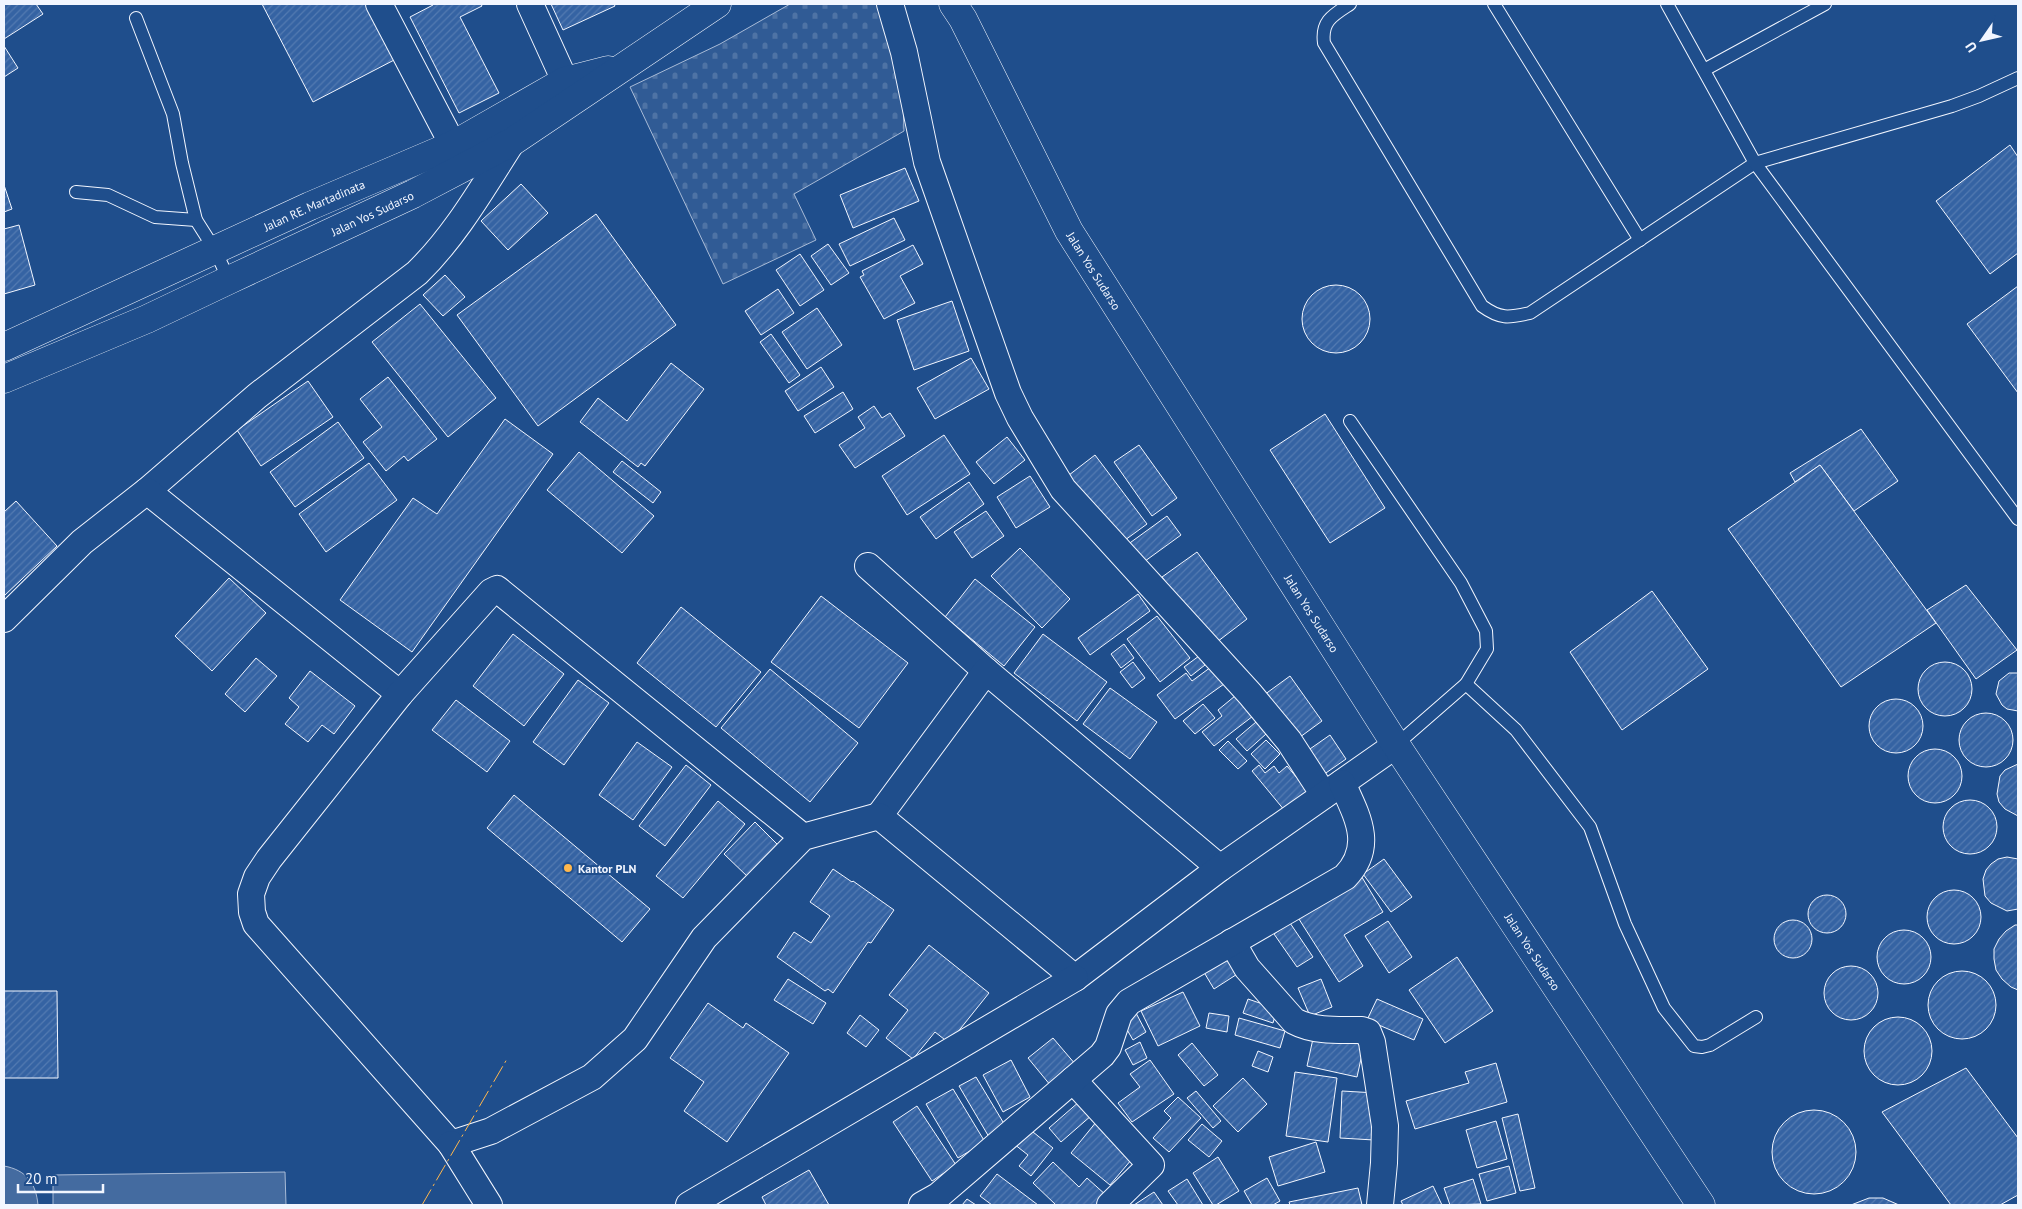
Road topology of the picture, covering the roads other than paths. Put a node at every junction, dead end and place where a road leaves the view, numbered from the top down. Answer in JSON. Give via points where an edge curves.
{"nodes":[{"id":1,"x":379,"y":4,"type":"edge"},
{"id":2,"x":530,"y":4,"type":"edge"},
{"id":3,"x":717,"y":4,"type":"edge"},
{"id":4,"x":890,"y":4,"type":"edge"},
{"id":5,"x":953,"y":4,"type":"edge"},
{"id":6,"x":1350,"y":4,"type":"edge"},
{"id":7,"x":1494,"y":4,"type":"edge"},
{"id":8,"x":1667,"y":4,"type":"edge"},
{"id":9,"x":1825,"y":4,"type":"edge"},
{"id":10,"x":136,"y":18,"type":"dead end"},
{"id":11,"x":624,"y":66,"type":"junction"},
{"id":12,"x":1704,"y":70,"type":"junction"},
{"id":13,"x":2018,"y":78,"type":"edge"},
{"id":14,"x":565,"y":81,"type":"junction"},
{"id":15,"x":512,"y":142,"type":"junction"},
{"id":16,"x":453,"y":144,"type":"junction"},
{"id":17,"x":1755,"y":163,"type":"junction"},
{"id":18,"x":76,"y":192,"type":"dead end"},
{"id":19,"x":196,"y":220,"type":"junction"},
{"id":20,"x":1640,"y":240,"type":"junction"},
{"id":21,"x":214,"y":250,"type":"junction"},
{"id":22,"x":229,"y":280,"type":"junction"},
{"id":23,"x":4,"y":347,"type":"edge"},
{"id":24,"x":4,"y":379,"type":"edge"},
{"id":25,"x":1350,"y":421,"type":"dead end"},
{"id":26,"x":147,"y":491,"type":"junction"},
{"id":27,"x":2018,"y":519,"type":"edge"},
{"id":28,"x":868,"y":566,"type":"dead end"},
{"id":29,"x":4,"y":620,"type":"edge"},
{"id":30,"x":986,"y":671,"type":"junction"},
{"id":31,"x":1466,"y":684,"type":"junction"},
{"id":32,"x":400,"y":694,"type":"junction"},
{"id":33,"x":1396,"y":744,"type":"junction"},
{"id":34,"x":1333,"y":789,"type":"junction"},
{"id":35,"x":879,"y":816,"type":"junction"},
{"id":36,"x":803,"y":837,"type":"junction"},
{"id":37,"x":1220,"y":868,"type":"junction"},
{"id":38,"x":1232,"y":942,"type":"junction"},
{"id":39,"x":1075,"y":978,"type":"junction"},
{"id":40,"x":1756,"y":1018,"type":"dead end"},
{"id":41,"x":1072,"y":1080,"type":"junction"},
{"id":42,"x":452,"y":1144,"type":"junction"},
{"id":43,"x":489,"y":1205,"type":"edge"},
{"id":44,"x":689,"y":1205,"type":"edge"},
{"id":45,"x":922,"y":1205,"type":"edge"},
{"id":46,"x":1110,"y":1205,"type":"edge"},
{"id":47,"x":1380,"y":1205,"type":"edge"},
{"id":48,"x":1701,"y":1205,"type":"edge"}],
"edges":[{"from":1,"to":16,"type":"street"},
{"from":2,"to":14,"type":"street"},
{"from":3,"to":11,"type":"highway","name":"Jalan Yos Sudarso"},
{"from":4,"to":34,"type":"street","via":[[904,52],[927,162],[1008,394],[1020,418],[1063,489]]},
{"from":5,"to":33,"type":"highway","name":"Jalan Yos Sudarso","via":[[1070,231]]},
{"from":6,"to":20,"type":"lane","via":[[1326,24],[1322,32],[1324,43],[1482,306],[1495,315],[1510,318],[1530,314]]},
{"from":7,"to":20,"type":"lane"},
{"from":8,"to":12,"type":"lane"},
{"from":9,"to":12,"type":"lane"},
{"from":10,"to":19,"type":"lane","via":[[173,114]]},
{"from":11,"to":14,"type":"highway","name":"Jalan RE. Martadinata"},
{"from":11,"to":15,"type":"highway","name":"Jalan Yos Sudarso"},
{"from":12,"to":17,"type":"lane"},
{"from":13,"to":17,"type":"lane","via":[[1952,106]]},
{"from":14,"to":16,"type":"highway","name":"Jalan RE. Martadinata"},
{"from":15,"to":22,"type":"highway","name":"Jalan Yos Sudarso","via":[[413,194]]},
{"from":15,"to":26,"type":"street","via":[[449,238],[418,273],[256,396]]},
{"from":16,"to":21,"type":"highway","name":"Jalan RE. Martadinata"},
{"from":17,"to":20,"type":"lane"},
{"from":17,"to":27,"type":"lane"},
{"from":18,"to":19,"type":"lane","via":[[108,195],[155,217]]},
{"from":19,"to":21,"type":"lane"},
{"from":21,"to":22,"type":"lane"},
{"from":21,"to":23,"type":"highway","name":"Jalan RE. Martadinata"},
{"from":22,"to":24,"type":"highway","name":"Jalan Yos Sudarso","via":[[147,319]]},
{"from":25,"to":31,"type":"lane","via":[[1461,583],[1486,631],[1487,649]]},
{"from":26,"to":29,"type":"street","via":[[82,542]]},
{"from":26,"to":32,"type":"street"},
{"from":28,"to":30,"type":"street"},
{"from":30,"to":35,"type":"street"},
{"from":30,"to":37,"type":"street"},
{"from":31,"to":33,"type":"lane"},
{"from":31,"to":40,"type":"lane","via":[[1516,730],[1590,827],[1625,924],[1664,1008],[1694,1046],[1710,1045]]},
{"from":32,"to":36,"type":"street","via":[[497,588]]},
{"from":32,"to":42,"type":"street","via":[[257,877],[251,894],[252,912],[256,924]]},
{"from":33,"to":34,"type":"street"},
{"from":33,"to":48,"type":"highway","name":"Jalan Yos Sudarso"},
{"from":34,"to":37,"type":"street"},
{"from":34,"to":38,"type":"street","via":[[1360,824],[1362,838],[1353,868],[1345,877]]},
{"from":35,"to":36,"type":"street"},
{"from":35,"to":39,"type":"street"},
{"from":36,"to":42,"type":"street","via":[[704,938],[635,1038],[592,1076],[491,1131]]},
{"from":37,"to":39,"type":"street"},
{"from":38,"to":41,"type":"street","via":[[1129,1002],[1119,1014],[1108,1047]]},
{"from":38,"to":47,"type":"street","via":[[1247,968],[1294,1021],[1318,1029],[1368,1032],[1385,1126]]},
{"from":39,"to":44,"type":"street"},
{"from":41,"to":45,"type":"street","via":[[938,1196]]},
{"from":41,"to":46,"type":"street","via":[[1151,1165]]},
{"from":42,"to":43,"type":"street"}]}
